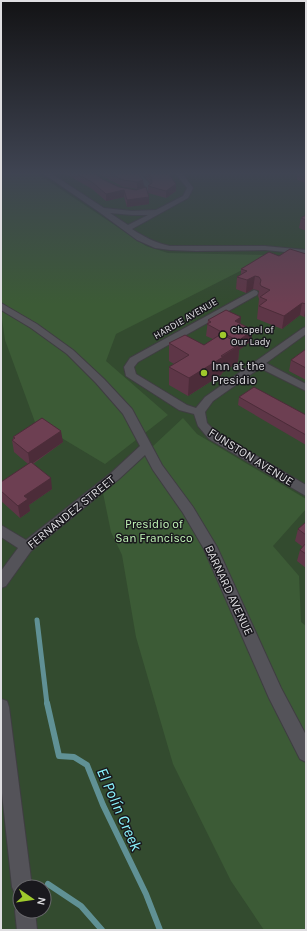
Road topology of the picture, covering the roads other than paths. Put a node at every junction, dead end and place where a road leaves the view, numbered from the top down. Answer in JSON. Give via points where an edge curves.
{"nodes":[{"id":1,"x":113,"y":217,"type":"edge"},
{"id":2,"x":148,"y":217,"type":"edge"},
{"id":3,"x":128,"y":228,"type":"junction"},
{"id":4,"x":306,"y":252,"type":"edge"},
{"id":5,"x":254,"y":293,"type":"dead end"},
{"id":6,"x":1,"y":306,"type":"edge"},
{"id":7,"x":306,"y":330,"type":"edge"},
{"id":8,"x":259,"y":364,"type":"junction"},
{"id":9,"x":306,"y":388,"type":"edge"},
{"id":10,"x":199,"y":412,"type":"junction"},
{"id":11,"x":147,"y":447,"type":"junction"},
{"id":12,"x":306,"y":492,"type":"edge"},
{"id":13,"x":1,"y":530,"type":"edge"},
{"id":14,"x":26,"y":547,"type":"junction"},
{"id":15,"x":1,"y":582,"type":"edge"},
{"id":16,"x":1,"y":707,"type":"edge"},
{"id":17,"x":306,"y":753,"type":"edge"},
{"id":18,"x":21,"y":879,"type":"edge"},
{"id":19,"x":26,"y":919,"type":"edge"},
{"id":20,"x":27,"y":930,"type":"edge"}],
"edges":[{"from":1,"to":3,"type":"street"},
{"from":2,"to":3,"type":"street"},
{"from":3,"to":4,"type":"street","via":[[146,242],[170,248],[265,248]]},
{"from":5,"to":10,"type":"street","name":"HARDIE AVENUE","via":[[134,360],[129,367],[131,376],[183,408]]},
{"from":6,"to":11,"type":"street","name":"BARNARD AVENUE","via":[[70,352],[128,412]]},
{"from":7,"to":8,"type":"street"},
{"from":8,"to":9,"type":"street"},
{"from":8,"to":10,"type":"street","via":[[209,399]]},
{"from":10,"to":12,"type":"street","name":"FUNSTON AVENUE","via":[[202,425],[213,436]]},
{"from":11,"to":14,"type":"street","name":"FERNANDEZ STREET"},
{"from":11,"to":17,"type":"street","name":"BARNARD AVENUE","via":[[157,467],[188,510],[210,547],[275,693]]},
{"from":13,"to":14,"type":"street"},
{"from":14,"to":15,"type":"street","name":"FERNANDEZ STREET"},
{"from":16,"to":18,"type":"street"},
{"from":19,"to":20,"type":"street"}]}
